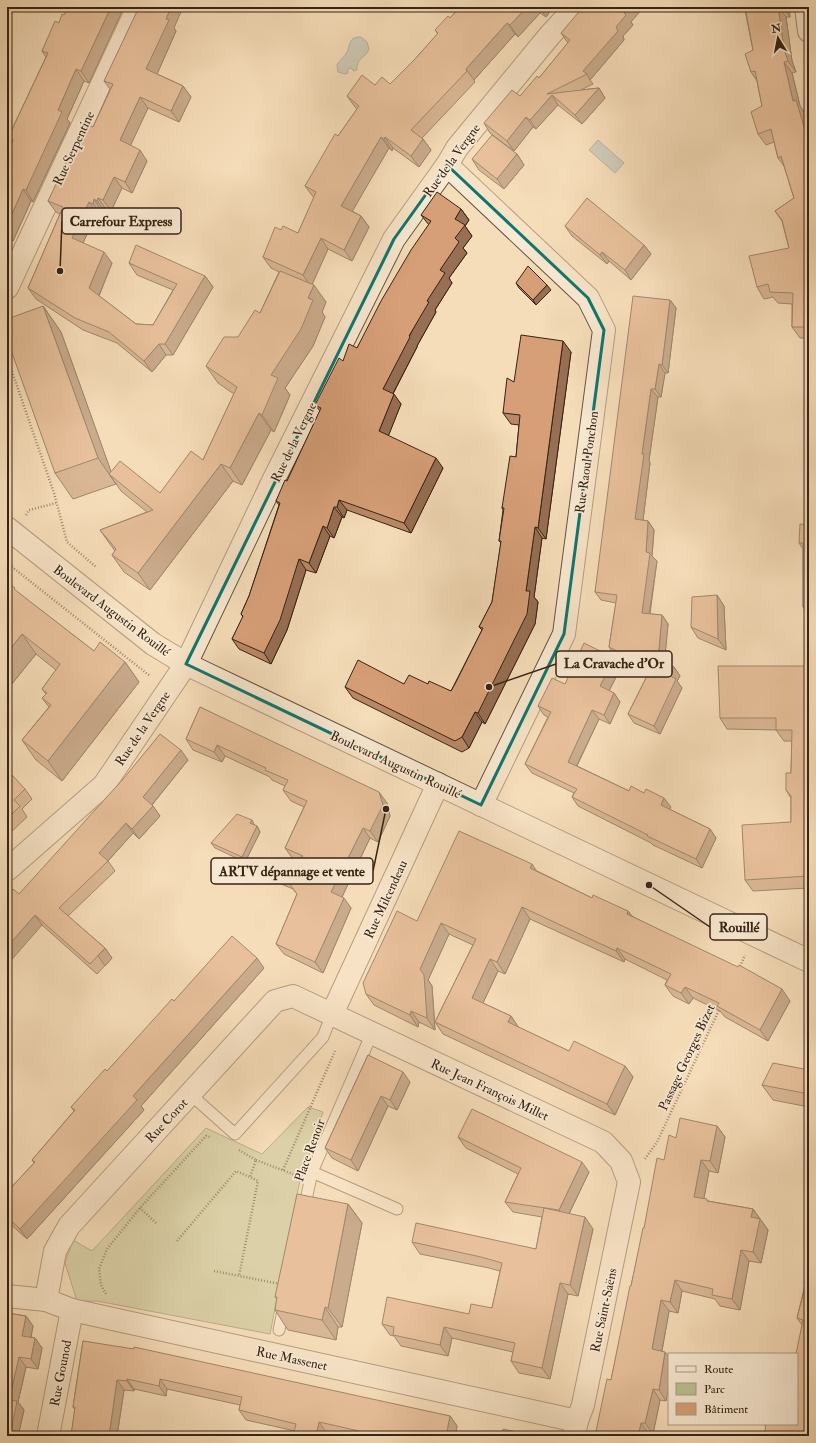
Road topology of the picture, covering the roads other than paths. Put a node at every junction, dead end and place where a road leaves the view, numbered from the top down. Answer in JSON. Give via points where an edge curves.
{"nodes":[{"id":1,"x":138,"y":7,"type":"edge"},
{"id":2,"x":576,"y":7,"type":"edge"},
{"id":3,"x":806,"y":7,"type":"edge"},
{"id":4,"x":809,"y":31,"type":"edge"},
{"id":5,"x":447,"y":165,"type":"junction"},
{"id":6,"x":7,"y":288,"type":"edge"},
{"id":7,"x":7,"y":528,"type":"edge"},
{"id":8,"x":186,"y":664,"type":"junction"},
{"id":9,"x":438,"y":784,"type":"junction"},
{"id":10,"x":482,"y":805,"type":"junction"},
{"id":11,"x":7,"y":870,"type":"edge"},
{"id":12,"x":809,"y":961,"type":"edge"},
{"id":13,"x":340,"y":1018,"type":"junction"},
{"id":14,"x":372,"y":1033,"type":"junction"},
{"id":15,"x":190,"y":1094,"type":"junction"},
{"id":16,"x":312,"y":1176,"type":"junction"},
{"id":17,"x":629,"y":1182,"type":"joint"},
{"id":18,"x":397,"y":1209,"type":"dead end"},
{"id":19,"x":303,"y":1218,"type":"edge"},
{"id":20,"x":288,"y":1286,"type":"edge"},
{"id":21,"x":7,"y":1296,"type":"edge"},
{"id":22,"x":46,"y":1300,"type":"junction"},
{"id":23,"x":72,"y":1310,"type":"junction"},
{"id":24,"x":279,"y":1330,"type":"edge"},
{"id":25,"x":575,"y":1429,"type":"edge"},
{"id":26,"x":48,"y":1436,"type":"edge"}],
"edges":[{"from":1,"to":6,"type":"street","name":"Rue Serpentine"},
{"from":2,"to":5,"type":"street","name":"Rue de la Vergne","via":[[457,148]]},
{"from":3,"to":4,"type":"street"},
{"from":5,"to":8,"type":"street","name":"Rue de la Vergne","via":[[394,240],[274,479]]},
{"from":5,"to":10,"type":"street","name":"Rue Raoul Ponchon","via":[[588,298],[604,330],[564,634]]},
{"from":7,"to":8,"type":"street","name":"Boulevard Augustin Rouillé","via":[[153,644]]},
{"from":8,"to":9,"type":"street","name":"Boulevard Augustin Rouillé"},
{"from":8,"to":11,"type":"street","name":"Rue de la Vergne","via":[[104,785]]},
{"from":9,"to":10,"type":"street","name":"Boulevard Augustin Rouillé"},
{"from":9,"to":13,"type":"street","name":"Rue Milcendeau"},
{"from":10,"to":12,"type":"street","name":"Boulevard Augustin Rouillé"},
{"from":13,"to":14,"type":"street","name":"Rue Jean François Millet"},
{"from":13,"to":15,"type":"street","name":"Rue Corot","via":[[293,996],[275,1001]]},
{"from":13,"to":15,"type":"lane","via":[[235,1134]]},
{"from":14,"to":16,"type":"lane","name":"Place Renoir"},
{"from":14,"to":17,"type":"street","name":"Rue Jean François Millet","via":[[603,1142],[621,1161]]},
{"from":15,"to":22,"type":"street","name":"Rue Corot","via":[[69,1226],[55,1250]]},
{"from":16,"to":18,"type":"lane"},
{"from":16,"to":19,"type":"lane","name":"Place Renoir"},
{"from":17,"to":25,"type":"street","name":"Rue Saint-Saëns","via":[[583,1405]]},
{"from":20,"to":24,"type":"lane"},
{"from":21,"to":22,"type":"street","name":"Rue Massenet"},
{"from":22,"to":23,"type":"street","name":"Rue Massenet"},
{"from":23,"to":25,"type":"street","name":"Rue Massenet"},
{"from":23,"to":26,"type":"street","name":"Rue Gounod"}]}
